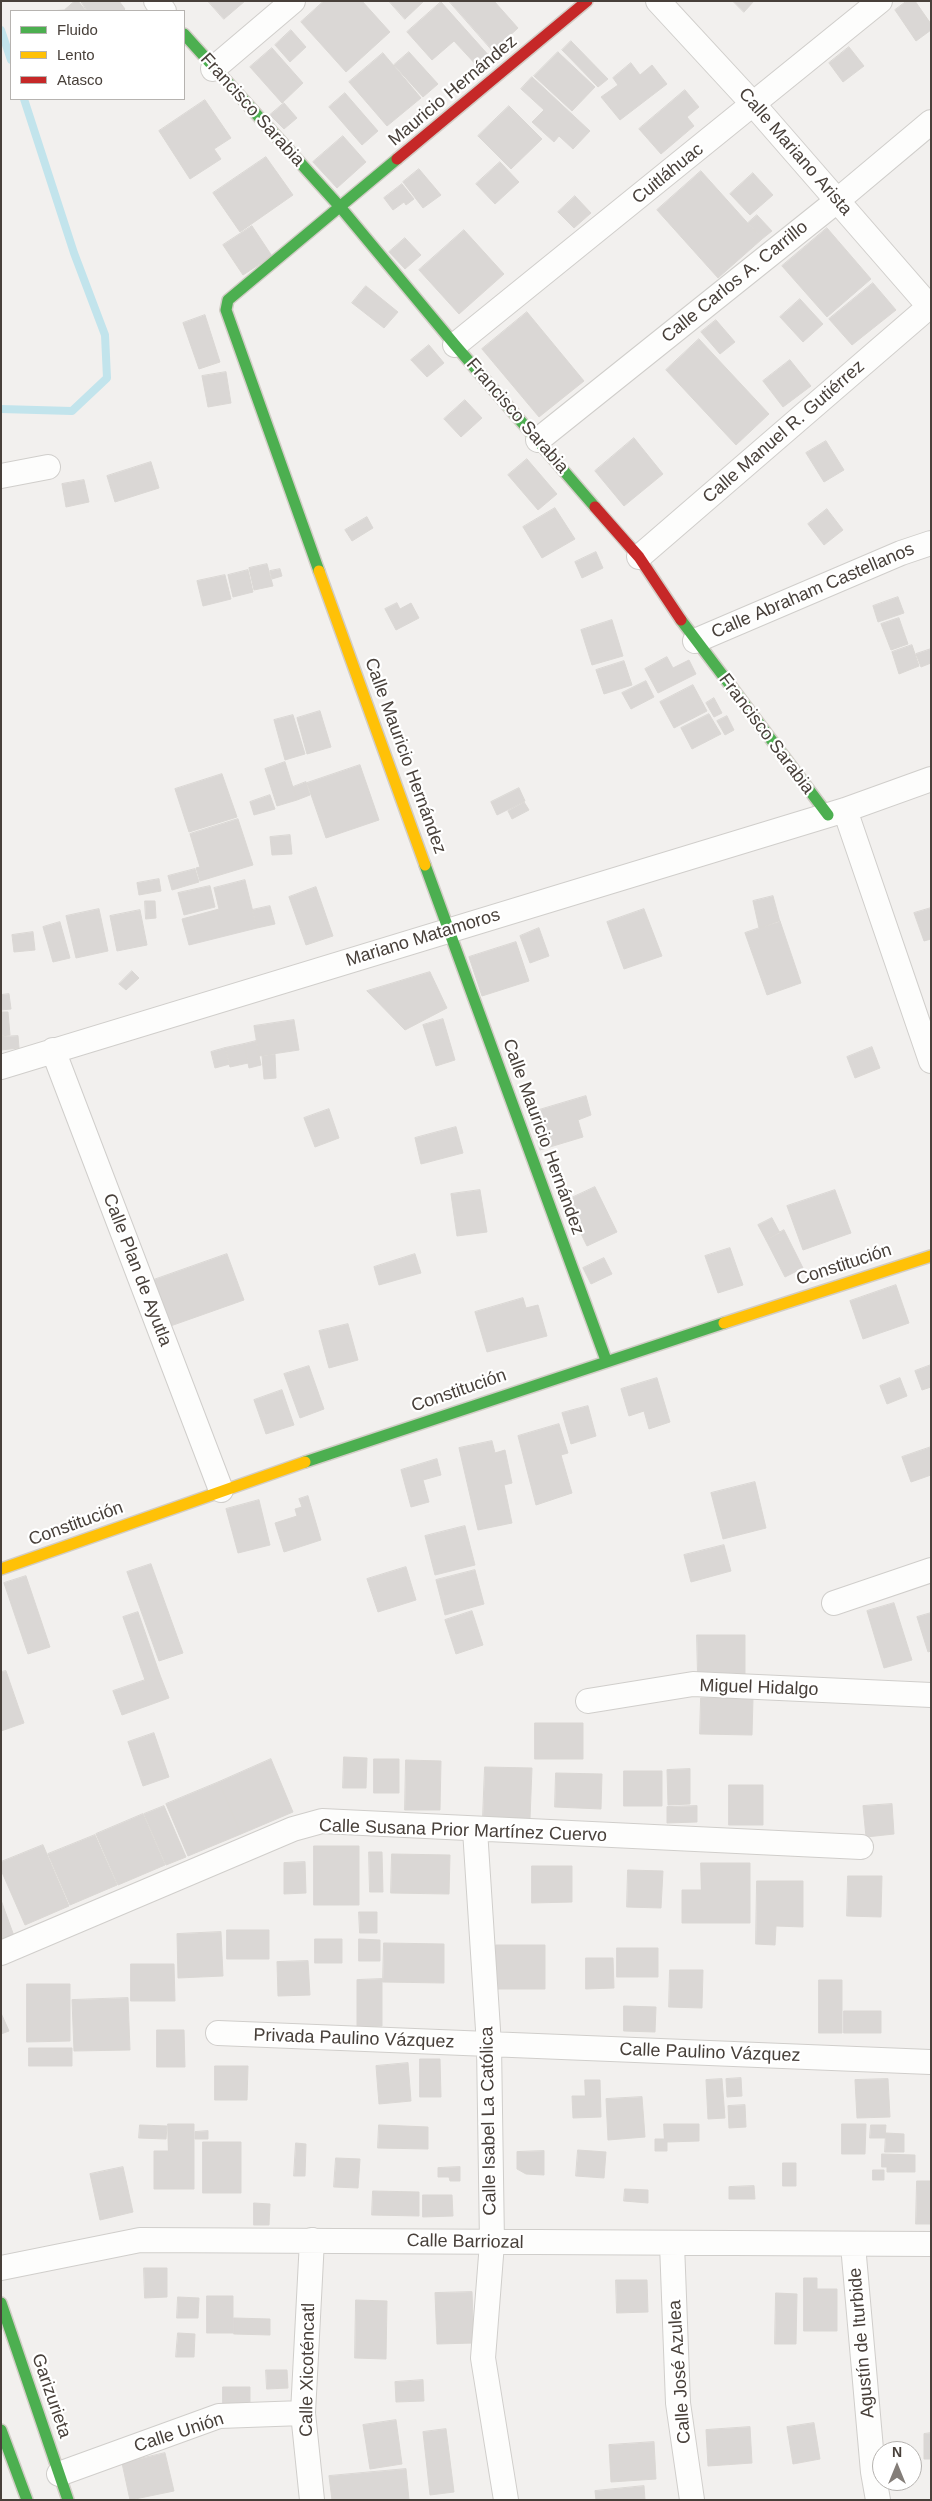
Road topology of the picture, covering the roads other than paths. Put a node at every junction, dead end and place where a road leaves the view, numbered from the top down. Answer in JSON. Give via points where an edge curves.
{"nodes":[{"id":1,"x":293,"y":1,"type":"edge"},
{"id":2,"x":588,"y":1,"type":"edge"},
{"id":3,"x":658,"y":1,"type":"edge"},
{"id":4,"x":880,"y":1,"type":"edge"},
{"id":5,"x":185,"y":35,"type":"edge"},
{"id":6,"x":213,"y":69,"type":"junction"},
{"id":7,"x":754,"y":104,"type":"junction"},
{"id":8,"x":931,"y":122,"type":"edge"},
{"id":9,"x":838,"y":200,"type":"junction"},
{"id":10,"x":341,"y":208,"type":"junction"},
{"id":11,"x":930,"y":306,"type":"edge"},
{"id":12,"x":455,"y":345,"type":"junction"},
{"id":13,"x":538,"y":440,"type":"junction"},
{"id":14,"x":48,"y":466,"type":"dead end"},
{"id":15,"x":1,"y":476,"type":"edge"},
{"id":16,"x":931,"y":543,"type":"edge"},
{"id":17,"x":639,"y":557,"type":"junction"},
{"id":18,"x":695,"y":641,"type":"junction"},
{"id":19,"x":931,"y":779,"type":"edge"},
{"id":20,"x":837,"y":812,"type":"junction"},
{"id":21,"x":448,"y":930,"type":"junction"},
{"id":22,"x":52,"y":1050,"type":"junction"},
{"id":23,"x":931,"y":1061,"type":"edge"},
{"id":24,"x":1,"y":1067,"type":"edge"},
{"id":25,"x":931,"y":1256,"type":"edge"},
{"id":26,"x":606,"y":1360,"type":"junction"},
{"id":27,"x":221,"y":1490,"type":"junction"},
{"id":28,"x":1,"y":1569,"type":"edge"},
{"id":29,"x":931,"y":1570,"type":"edge"},
{"id":30,"x":834,"y":1603,"type":"dead end"},
{"id":31,"x":931,"y":1695,"type":"edge"},
{"id":32,"x":588,"y":1701,"type":"dead end"},
{"id":33,"x":475,"y":1830,"type":"junction"},
{"id":34,"x":861,"y":1847,"type":"dead end"},
{"id":35,"x":1,"y":1953,"type":"edge"},
{"id":36,"x":218,"y":2033,"type":"dead end"},
{"id":37,"x":489,"y":2045,"type":"junction"},
{"id":38,"x":930,"y":2062,"type":"edge"},
{"id":39,"x":312,"y":2240,"type":"junction"},
{"id":40,"x":492,"y":2243,"type":"junction"},
{"id":41,"x":672,"y":2244,"type":"junction"},
{"id":42,"x":931,"y":2244,"type":"edge"},
{"id":43,"x":853,"y":2245,"type":"junction"},
{"id":44,"x":1,"y":2268,"type":"edge"},
{"id":45,"x":1,"y":2303,"type":"edge"},
{"id":46,"x":303,"y":2413,"type":"junction"},
{"id":47,"x":1,"y":2430,"type":"edge"},
{"id":48,"x":59,"y":2474,"type":"junction"},
{"id":49,"x":27,"y":2500,"type":"edge"},
{"id":50,"x":68,"y":2500,"type":"edge"},
{"id":51,"x":312,"y":2500,"type":"edge"},
{"id":52,"x":506,"y":2500,"type":"edge"},
{"id":53,"x":692,"y":2500,"type":"edge"},
{"id":54,"x":878,"y":2500,"type":"edge"}],
"edges":[{"from":1,"to":6,"type":"street"},
{"from":2,"to":10,"type":"street","name":"Mauricio Hernández"},
{"from":3,"to":7,"type":"street","name":"Calle Mariano Arista"},
{"from":4,"to":7,"type":"street","name":"Cuitláhuac"},
{"from":5,"to":6,"type":"street","name":"Francisco Sarabia"},
{"from":6,"to":10,"type":"street","name":"Francisco Sarabia"},
{"from":7,"to":9,"type":"street","name":"Calle Mariano Arista"},
{"from":7,"to":12,"type":"street","name":"Cuitláhuac"},
{"from":8,"to":9,"type":"street","name":"Calle Carlos A. Carrillo"},
{"from":9,"to":11,"type":"street","name":"Calle Mariano Arista"},
{"from":9,"to":13,"type":"street","name":"Calle Carlos A. Carrillo"},
{"from":10,"to":12,"type":"street","name":"Francisco Sarabia"},
{"from":10,"to":21,"type":"street","name":"Calle Mauricio Hernández","via":[[228,300],[226,310]]},
{"from":11,"to":17,"type":"street","name":"Calle Manuel R. Gutiérrez"},
{"from":12,"to":13,"type":"street","name":"Francisco Sarabia"},
{"from":13,"to":17,"type":"street","name":"Francisco Sarabia"},
{"from":14,"to":15,"type":"street"},
{"from":16,"to":18,"type":"street","name":"Calle Abraham Castellanos","via":[[900,552]]},
{"from":17,"to":18,"type":"street","name":"Francisco Sarabia"},
{"from":18,"to":20,"type":"street","name":"Francisco Sarabia"},
{"from":19,"to":20,"type":"street","name":"Mariano Matamoros"},
{"from":20,"to":21,"type":"street","name":"Mariano Matamoros"},
{"from":20,"to":23,"type":"street","name":"Francisco Sarabia"},
{"from":21,"to":22,"type":"street","name":"Mariano Matamoros"},
{"from":21,"to":26,"type":"street","name":"Calle Mauricio Hernández"},
{"from":22,"to":24,"type":"street","name":"Mariano Matamoros"},
{"from":22,"to":27,"type":"street","name":"Calle Plan de Ayutla"},
{"from":25,"to":26,"type":"street","name":"Constitución"},
{"from":26,"to":27,"type":"street","name":"Constitución"},
{"from":27,"to":28,"type":"street","name":"Constitución"},
{"from":29,"to":30,"type":"street"},
{"from":31,"to":32,"type":"street","name":"Miguel Hidalgo","via":[[693,1684]]},
{"from":33,"to":34,"type":"street","name":"Calle Susana Prior Martínez Cuervo"},
{"from":33,"to":35,"type":"street","name":"Calle Susana Prior Martínez Cuervo","via":[[322,1822],[294,1829]]},
{"from":33,"to":37,"type":"street","name":"Calle Isabel La Católica"},
{"from":36,"to":37,"type":"street","name":"Privada Paulino Vázquez"},
{"from":37,"to":38,"type":"street","name":"Calle Paulino Vázquez"},
{"from":37,"to":40,"type":"street","name":"Calle Isabel La Católica"},
{"from":39,"to":40,"type":"street","name":"Calle Barriozal"},
{"from":39,"to":44,"type":"street","name":"Calle Barriozal","via":[[140,2240]]},
{"from":39,"to":46,"type":"street","name":"Calle Xicoténcatl"},
{"from":40,"to":41,"type":"street","name":"Calle Barriozal"},
{"from":40,"to":52,"type":"street","name":"Calle Isabel La Católica","via":[[483,2358]]},
{"from":41,"to":43,"type":"street","name":"Calle Barriozal"},
{"from":41,"to":53,"type":"street","name":"Calle José Azulea","via":[[678,2403]]},
{"from":42,"to":43,"type":"street","name":"Calle Barriozal"},
{"from":43,"to":54,"type":"street","name":"Agustín de Iturbide"},
{"from":45,"to":48,"type":"street","name":"Garizurieta"},
{"from":46,"to":48,"type":"street","name":"Calle Unión","via":[[219,2416]]},
{"from":46,"to":51,"type":"street","name":"Calle Xicoténcatl"},
{"from":47,"to":49,"type":"street"},
{"from":48,"to":50,"type":"street","name":"Garizurieta"}]}
